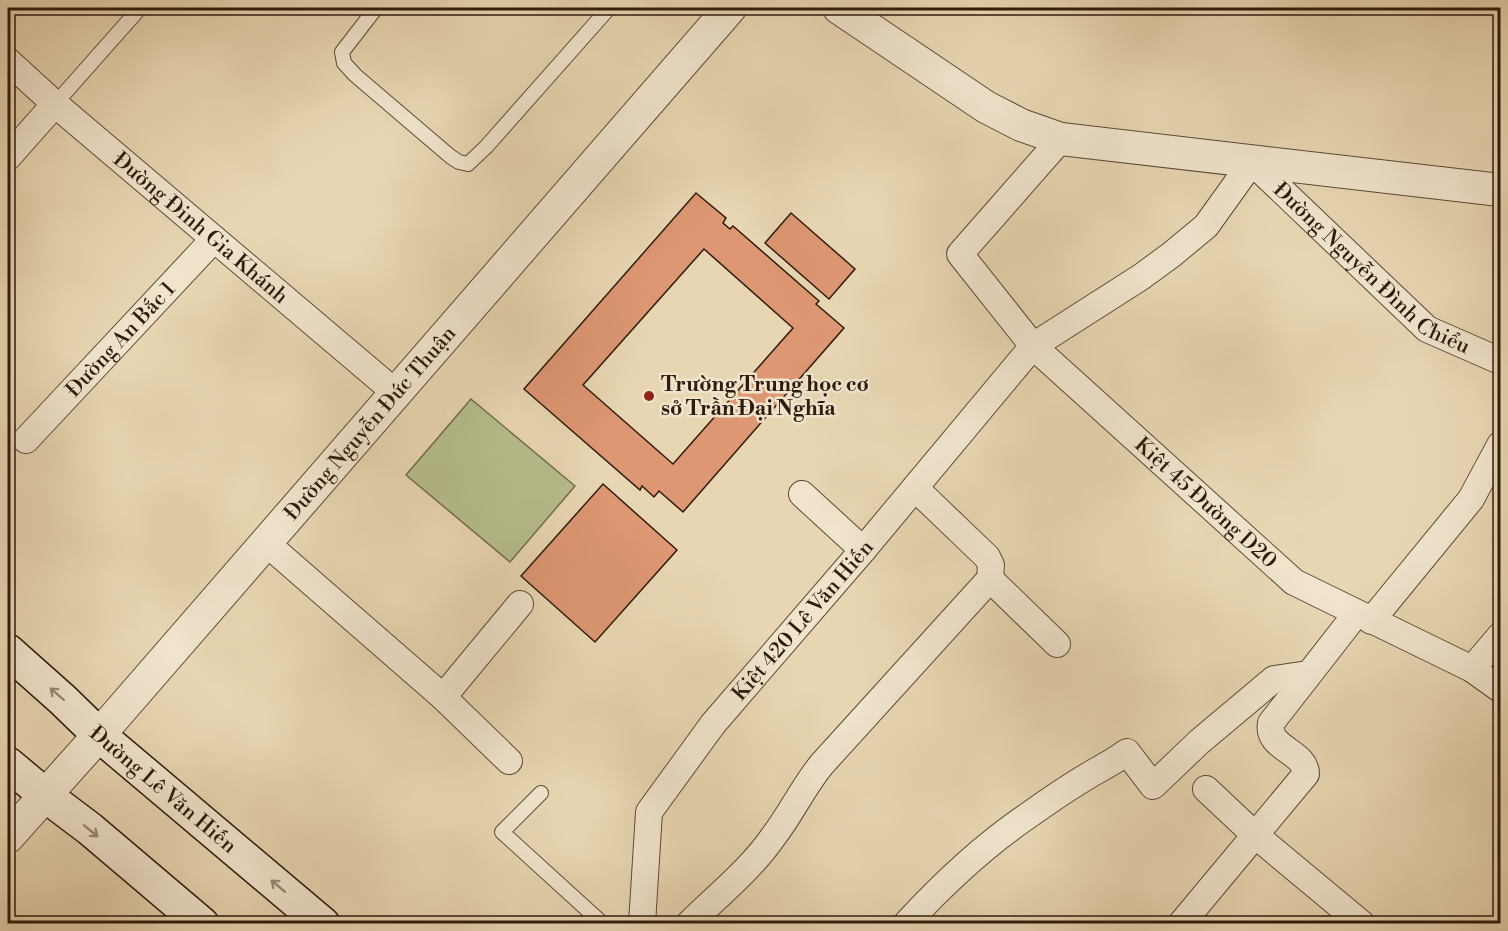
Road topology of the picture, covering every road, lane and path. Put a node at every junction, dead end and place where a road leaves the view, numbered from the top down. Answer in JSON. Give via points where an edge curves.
{"nodes":[{"id":1,"x":140,"y":8,"type":"edge"},
{"id":2,"x":376,"y":8,"type":"edge"},
{"id":3,"x":609,"y":8,"type":"edge"},
{"id":4,"x":730,"y":8,"type":"edge"},
{"id":5,"x":839,"y":8,"type":"edge"},
{"id":6,"x":8,"y":61,"type":"edge"},
{"id":7,"x":55,"y":104,"type":"junction"},
{"id":8,"x":1061,"y":139,"type":"junction"},
{"id":9,"x":8,"y":157,"type":"edge"},
{"id":10,"x":1252,"y":162,"type":"junction"},
{"id":11,"x":1500,"y":190,"type":"edge"},
{"id":12,"x":214,"y":239,"type":"junction"},
{"id":13,"x":1033,"y":346,"type":"junction"},
{"id":14,"x":1500,"y":361,"type":"edge"},
{"id":15,"x":396,"y":393,"type":"junction"},
{"id":16,"x":26,"y":440,"type":"dead end"},
{"id":17,"x":1500,"y":446,"type":"edge"},
{"id":18,"x":915,"y":488,"type":"junction"},
{"id":19,"x":802,"y":494,"type":"dead end"},
{"id":20,"x":265,"y":542,"type":"junction"},
{"id":21,"x":863,"y":550,"type":"junction"},
{"id":22,"x":990,"y":579,"type":"junction"},
{"id":23,"x":520,"y":604,"type":"dead end"},
{"id":24,"x":1363,"y":617,"type":"junction"},
{"id":25,"x":1500,"y":636,"type":"edge"},
{"id":26,"x":1057,"y":644,"type":"dead end"},
{"id":27,"x":8,"y":651,"type":"edge"},
{"id":28,"x":1472,"y":669,"type":"junction"},
{"id":29,"x":1308,"y":674,"type":"junction"},
{"id":30,"x":1500,"y":689,"type":"edge"},
{"id":31,"x":443,"y":697,"type":"junction"},
{"id":32,"x":99,"y":735,"type":"junction"},
{"id":33,"x":509,"y":761,"type":"dead end"},
{"id":34,"x":8,"y":764,"type":"edge"},
{"id":35,"x":1206,"y":789,"type":"dead end"},
{"id":36,"x":542,"y":793,"type":"dead end"},
{"id":37,"x":45,"y":795,"type":"junction"},
{"id":38,"x":1255,"y":835,"type":"junction"},
{"id":39,"x":8,"y":837,"type":"edge"},
{"id":40,"x":202,"y":924,"type":"edge"},
{"id":41,"x":322,"y":924,"type":"edge"},
{"id":42,"x":603,"y":924,"type":"edge"},
{"id":43,"x":642,"y":924,"type":"edge"},
{"id":44,"x":689,"y":924,"type":"edge"},
{"id":45,"x":906,"y":924,"type":"edge"},
{"id":46,"x":1181,"y":924,"type":"edge"},
{"id":47,"x":1362,"y":924,"type":"edge"}],
"edges":[{"from":1,"to":7,"type":"lane"},
{"from":2,"to":3,"type":"lane","via":[[342,52],[344,63],[451,157],[468,164]]},
{"from":4,"to":15,"type":"street","name":"Đường Nguyễn Đức Thuận"},
{"from":5,"to":8,"type":"street","via":[[986,107]]},
{"from":6,"to":7,"type":"street","name":"Đường Đinh Gia Khánh"},
{"from":7,"to":9,"type":"street"},
{"from":7,"to":12,"type":"street","name":"Đường Đinh Gia Khánh"},
{"from":8,"to":10,"type":"street"},
{"from":8,"to":13,"type":"street","name":"Kiệt 45 Đường D20","via":[[960,254]]},
{"from":10,"to":11,"type":"street"},
{"from":10,"to":13,"type":"street","name":"Kiệt 420 Lê Văn Hiến","via":[[1206,226],[1189,241],[1141,277]]},
{"from":10,"to":14,"type":"street","name":"Đường Nguyễn Đình Chiểu","via":[[1427,329]]},
{"from":12,"to":15,"type":"street","name":"Đường Đinh Gia Khánh"},
{"from":12,"to":16,"type":"street","name":"Đường An Bắc 1"},
{"from":13,"to":18,"type":"street","name":"Kiệt 420 Lê Văn Hiến"},
{"from":13,"to":24,"type":"street","name":"Kiệt 45 Đường D20","via":[[1294,582]]},
{"from":15,"to":20,"type":"street","name":"Đường Nguyễn Đức Thuận"},
{"from":17,"to":24,"type":"street","via":[[1471,499]]},
{"from":18,"to":21,"type":"street","name":"Kiệt 420 Lê Văn Hiến"},
{"from":18,"to":22,"type":"street","via":[[987,557]]},
{"from":19,"to":21,"type":"street"},
{"from":20,"to":31,"type":"street"},
{"from":20,"to":32,"type":"street","name":"Đường Nguyễn Đức Thuận"},
{"from":21,"to":43,"type":"street","name":"Kiệt 420 Lê Văn Hiến","via":[[713,724],[649,812]]},
{"from":22,"to":26,"type":"street"},
{"from":22,"to":44,"type":"street","via":[[822,764],[763,851]]},
{"from":23,"to":31,"type":"street"},
{"from":24,"to":28,"type":"street","name":"Kiệt 45 Đường D20"},
{"from":24,"to":29,"type":"street"},
{"from":25,"to":28,"type":"street"},
{"from":32,"to":27,"type":"main road","name":"Đường Lê Văn Hiến","one_way":true},
{"from":28,"to":30,"type":"street","name":"Kiệt 45 Đường D20"},
{"from":29,"to":38,"type":"street","via":[[1273,718],[1270,728],[1275,740],[1303,764],[1304,778]]},
{"from":29,"to":45,"type":"street","via":[[1274,679],[1154,786],[1127,752],[1093,773],[1024,818],[935,892]]},
{"from":31,"to":33,"type":"street"},
{"from":32,"to":37,"type":"street","name":"Đường Nguyễn Đức Thuận"},
{"from":41,"to":32,"type":"main road","name":"Đường Lê Văn Hiến","one_way":true},
{"from":34,"to":37,"type":"main road"},
{"from":35,"to":38,"type":"street"},
{"from":36,"to":42,"type":"lane","via":[[502,832]]},
{"from":37,"to":39,"type":"street","name":"Đường Nguyễn Đức Thuận"},
{"from":37,"to":40,"type":"main road","one_way":true},
{"from":38,"to":46,"type":"street"},
{"from":38,"to":47,"type":"street"}]}
